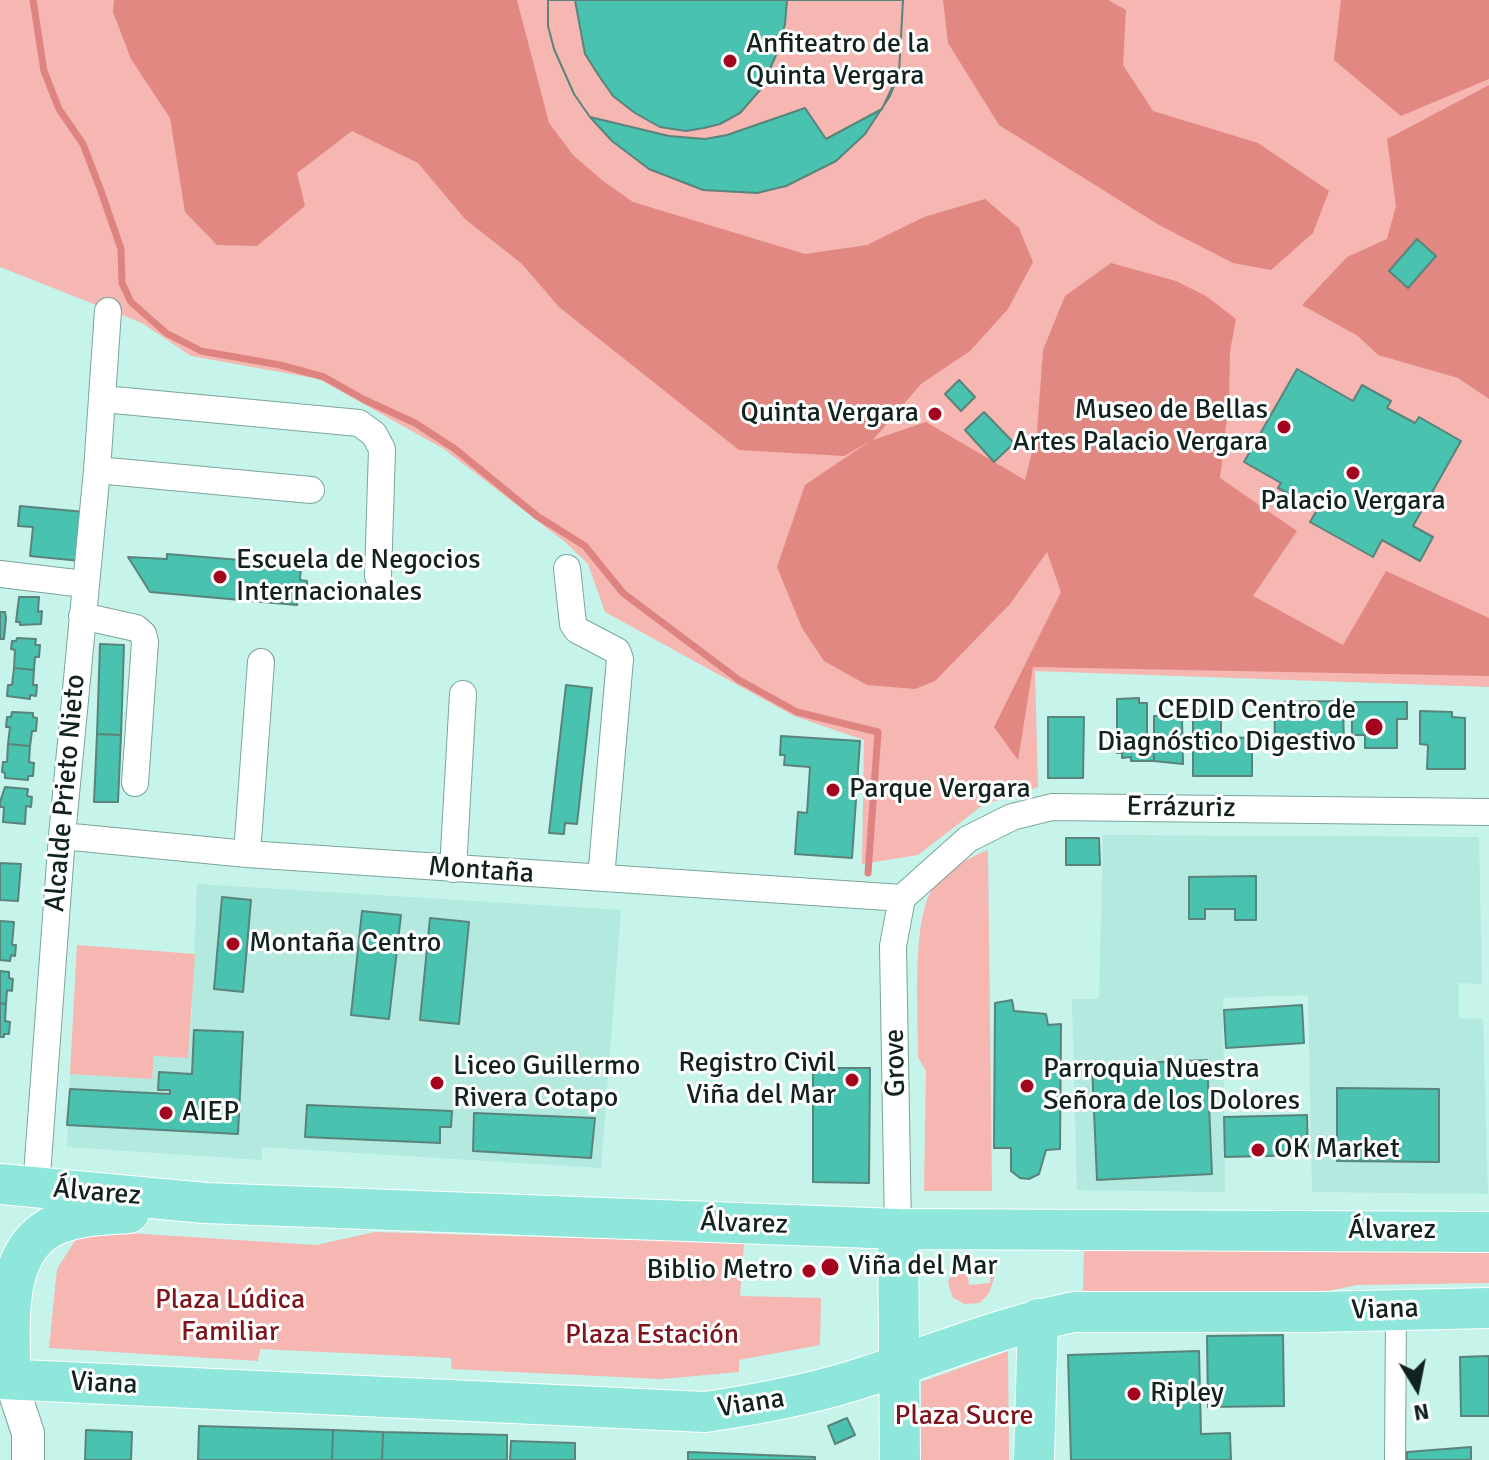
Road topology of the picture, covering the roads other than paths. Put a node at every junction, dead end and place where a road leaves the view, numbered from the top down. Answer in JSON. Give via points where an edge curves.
{"nodes":[{"id":1,"x":108,"y":311,"type":"dead end"},
{"id":2,"x":103,"y":399,"type":"junction"},
{"id":3,"x":97,"y":470,"type":"junction"},
{"id":4,"x":311,"y":490,"type":"dead end"},
{"id":5,"x":567,"y":568,"type":"dead end"},
{"id":6,"x":0,"y":574,"type":"edge"},
{"id":7,"x":378,"y":576,"type":"dead end"},
{"id":8,"x":84,"y":584,"type":"junction"},
{"id":9,"x":82,"y":616,"type":"junction"},
{"id":10,"x":261,"y":662,"type":"dead end"},
{"id":11,"x":463,"y":694,"type":"dead end"},
{"id":12,"x":135,"y":783,"type":"dead end"},
{"id":13,"x":1489,"y":812,"type":"edge"},
{"id":14,"x":62,"y":836,"type":"junction"},
{"id":15,"x":247,"y":854,"type":"junction"},
{"id":16,"x":453,"y":869,"type":"junction"},
{"id":17,"x":601,"y":878,"type":"junction"},
{"id":18,"x":902,"y":898,"type":"junction"},
{"id":19,"x":18,"y":1186,"type":"edge"},
{"id":20,"x":205,"y":1203,"type":"junction"},
{"id":21,"x":898,"y":1229,"type":"junction"},
{"id":22,"x":1489,"y":1232,"type":"edge"},
{"id":23,"x":1489,"y":1308,"type":"edge"},
{"id":24,"x":1396,"y":1309,"type":"junction"},
{"id":25,"x":1038,"y":1319,"type":"junction"},
{"id":26,"x":898,"y":1366,"type":"junction"},
{"id":27,"x":5,"y":1379,"type":"edge"},
{"id":28,"x":58,"y":1382,"type":"junction"},
{"id":29,"x":28,"y":1446,"type":"edge"},
{"id":30,"x":900,"y":1460,"type":"edge"},
{"id":31,"x":1034,"y":1460,"type":"edge"},
{"id":32,"x":1395,"y":1460,"type":"edge"}],
"edges":[{"from":1,"to":2,"type":"street","name":"Alcalde Prieto Nieto"},
{"from":2,"to":3,"type":"street","name":"Alcalde Prieto Nieto"},
{"from":2,"to":7,"type":"street","via":[[359,423],[382,449]]},
{"from":3,"to":4,"type":"street"},
{"from":3,"to":8,"type":"street","name":"Alcalde Prieto Nieto"},
{"from":5,"to":17,"type":"street","via":[[573,624],[617,651],[620,659]]},
{"from":6,"to":8,"type":"street"},
{"from":8,"to":9,"type":"street","name":"Alcalde Prieto Nieto"},
{"from":9,"to":12,"type":"street","via":[[143,634]]},
{"from":9,"to":14,"type":"street","name":"Alcalde Prieto Nieto"},
{"from":10,"to":15,"type":"street"},
{"from":11,"to":16,"type":"street"},
{"from":13,"to":18,"type":"street","name":"Errázuriz","via":[[1052,807],[1012,817],[968,839]]},
{"from":14,"to":15,"type":"street","name":"Montaña"},
{"from":14,"to":19,"type":"street","name":"Alcalde Prieto Nieto"},
{"from":15,"to":16,"type":"street","name":"Montaña"},
{"from":16,"to":17,"type":"street","name":"Montaña"},
{"from":17,"to":18,"type":"street","name":"Montaña"},
{"from":18,"to":21,"type":"street","name":"Grove","via":[[893,946]]},
{"from":19,"to":20,"type":"main road","name":"Álvarez"},
{"from":20,"to":21,"type":"main road","name":"Álvarez"},
{"from":20,"to":27,"type":"main road","via":[[79,1218],[50,1227],[28,1247],[13,1278]]},
{"from":21,"to":22,"type":"main road","name":"Álvarez"},
{"from":21,"to":26,"type":"main road"},
{"from":23,"to":24,"type":"main road","name":"Viana"},
{"from":24,"to":25,"type":"main road","name":"Viana","via":[[1074,1312]]},
{"from":24,"to":32,"type":"street"},
{"from":25,"to":26,"type":"main road","name":"Viana"},
{"from":25,"to":31,"type":"main road"},
{"from":26,"to":28,"type":"main road","name":"Viana","via":[[785,1400],[705,1412]]},
{"from":26,"to":30,"type":"main road"},
{"from":27,"to":28,"type":"main road","name":"Viana"},
{"from":27,"to":29,"type":"street"},
{"from":28,"to":29,"type":"street"}]}
